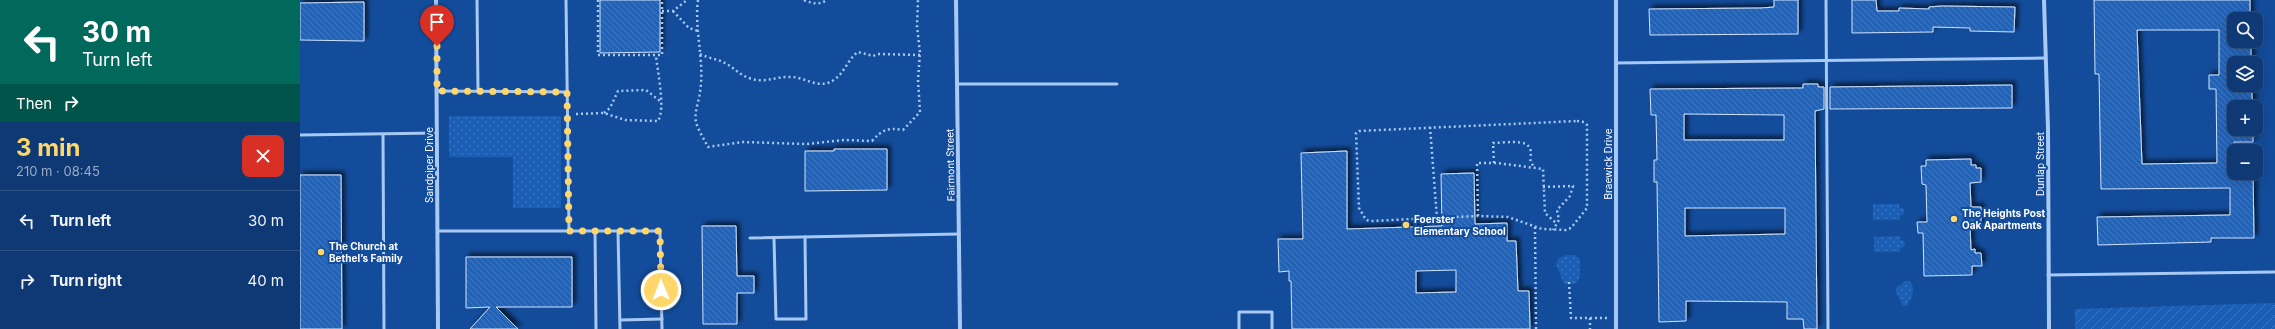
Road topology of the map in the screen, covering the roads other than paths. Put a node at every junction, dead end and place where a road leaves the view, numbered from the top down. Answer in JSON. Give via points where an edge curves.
{"nodes":[{"id":1,"x":436,"y":0,"type":"edge"},
{"id":2,"x":477,"y":0,"type":"edge"},
{"id":3,"x":566,"y":0,"type":"edge"},
{"id":4,"x":956,"y":0,"type":"edge"},
{"id":5,"x":1616,"y":0,"type":"edge"},
{"id":6,"x":1826,"y":0,"type":"edge"},
{"id":7,"x":2044,"y":0,"type":"edge"},
{"id":8,"x":2045,"y":58,"type":"junction"},
{"id":9,"x":1827,"y":61,"type":"junction"},
{"id":10,"x":1616,"y":62,"type":"junction"},
{"id":11,"x":957,"y":84,"type":"junction"},
{"id":12,"x":1117,"y":84,"type":"dead end"},
{"id":13,"x":437,"y":91,"type":"junction"},
{"id":14,"x":478,"y":91,"type":"junction"},
{"id":15,"x":567,"y":92,"type":"junction"},
{"id":16,"x":437,"y":133,"type":"junction"},
{"id":17,"x":300,"y":135,"type":"edge"},
{"id":18,"x":383,"y":135,"type":"junction"},
{"id":19,"x":438,"y":231,"type":"junction"},
{"id":20,"x":569,"y":231,"type":"junction"},
{"id":21,"x":595,"y":231,"type":"junction"},
{"id":22,"x":618,"y":231,"type":"junction"},
{"id":23,"x":958,"y":234,"type":"junction"},
{"id":24,"x":805,"y":237,"type":"junction"},
{"id":25,"x":750,"y":238,"type":"dead end"},
{"id":26,"x":774,"y":238,"type":"junction"},
{"id":27,"x":2275,"y":272,"type":"edge"},
{"id":28,"x":2048,"y":275,"type":"junction"},
{"id":29,"x":662,"y":319,"type":"junction"},
{"id":30,"x":620,"y":320,"type":"junction"},
{"id":31,"x":384,"y":329,"type":"edge"},
{"id":32,"x":438,"y":329,"type":"edge"},
{"id":33,"x":596,"y":329,"type":"edge"},
{"id":34,"x":620,"y":329,"type":"edge"},
{"id":35,"x":662,"y":329,"type":"edge"},
{"id":36,"x":960,"y":329,"type":"edge"},
{"id":37,"x":1239,"y":329,"type":"edge"},
{"id":38,"x":1272,"y":329,"type":"edge"},
{"id":39,"x":1616,"y":329,"type":"edge"},
{"id":40,"x":1828,"y":329,"type":"edge"},
{"id":41,"x":2049,"y":329,"type":"edge"}],
"edges":[{"from":1,"to":13,"type":"street","name":"Sandpiper Drive"},
{"from":2,"to":14,"type":"lane"},
{"from":3,"to":15,"type":"lane"},
{"from":4,"to":11,"type":"street","name":"Fairmont Street"},
{"from":5,"to":10,"type":"street","name":"Braewick Drive"},
{"from":6,"to":9,"type":"lane"},
{"from":7,"to":8,"type":"street","name":"Dunlap Street"},
{"from":8,"to":9,"type":"lane"},
{"from":8,"to":28,"type":"street","name":"Dunlap Street","via":[[2048,129]]},
{"from":9,"to":10,"type":"lane"},
{"from":9,"to":40,"type":"lane"},
{"from":10,"to":39,"type":"street","name":"Braewick Drive"},
{"from":11,"to":12,"type":"lane"},
{"from":11,"to":23,"type":"street","name":"Fairmont Street"},
{"from":13,"to":14,"type":"lane"},
{"from":13,"to":16,"type":"street","name":"Sandpiper Drive"},
{"from":14,"to":15,"type":"lane"},
{"from":15,"to":20,"type":"lane"},
{"from":16,"to":18,"type":"lane"},
{"from":16,"to":19,"type":"street","name":"Sandpiper Drive"},
{"from":17,"to":18,"type":"lane"},
{"from":18,"to":31,"type":"lane"},
{"from":19,"to":20,"type":"lane"},
{"from":19,"to":32,"type":"street","name":"Sandpiper Drive"},
{"from":20,"to":21,"type":"lane"},
{"from":21,"to":22,"type":"lane"},
{"from":21,"to":33,"type":"lane"},
{"from":22,"to":29,"type":"lane","via":[[660,231]]},
{"from":22,"to":30,"type":"lane"},
{"from":23,"to":24,"type":"lane"},
{"from":23,"to":36,"type":"street","name":"Fairmont Street"},
{"from":24,"to":26,"type":"lane"},
{"from":24,"to":26,"type":"lane","via":[[806,319],[776,319]]},
{"from":25,"to":26,"type":"lane"},
{"from":27,"to":28,"type":"lane"},
{"from":28,"to":41,"type":"street","name":"Dunlap Street"},
{"from":29,"to":30,"type":"lane"},
{"from":29,"to":35,"type":"lane"},
{"from":30,"to":34,"type":"lane"},
{"from":37,"to":38,"type":"lane","via":[[1239,312],[1272,312]]}]}
